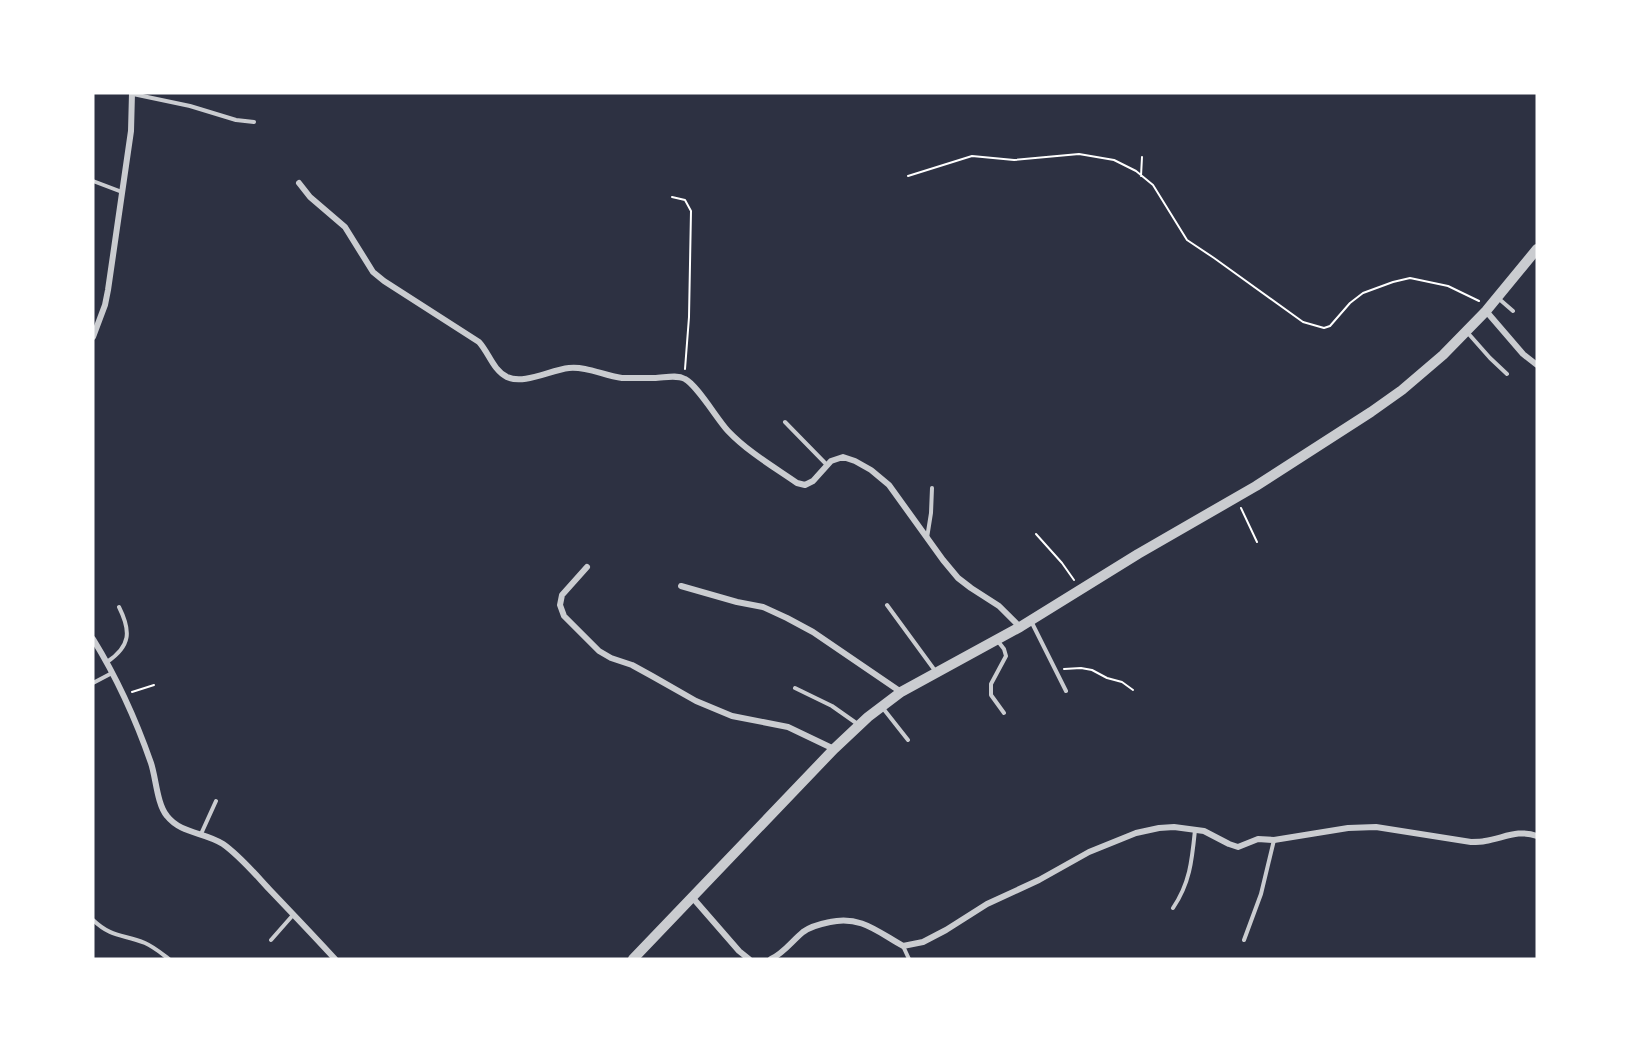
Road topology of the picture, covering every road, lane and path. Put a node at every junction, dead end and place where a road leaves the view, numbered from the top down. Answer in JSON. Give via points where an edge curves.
{"nodes":[{"id":1,"x":132,"y":93,"type":"edge"},
{"id":2,"x":254,"y":122,"type":"dead end"},
{"id":3,"x":1142,"y":157,"type":"dead end"},
{"id":4,"x":908,"y":176,"type":"dead end"},
{"id":5,"x":1141,"y":176,"type":"junction"},
{"id":6,"x":93,"y":181,"type":"edge"},
{"id":7,"x":299,"y":183,"type":"dead end"},
{"id":8,"x":123,"y":193,"type":"junction"},
{"id":9,"x":672,"y":197,"type":"dead end"},
{"id":10,"x":1537,"y":249,"type":"edge"},
{"id":11,"x":1498,"y":297,"type":"junction"},
{"id":12,"x":1488,"y":309,"type":"junction"},
{"id":13,"x":1513,"y":311,"type":"dead end"},
{"id":14,"x":1466,"y":331,"type":"junction"},
{"id":15,"x":93,"y":337,"type":"edge"},
{"id":16,"x":1537,"y":364,"type":"edge"},
{"id":17,"x":1507,"y":374,"type":"dead end"},
{"id":18,"x":684,"y":378,"type":"junction"},
{"id":19,"x":785,"y":422,"type":"dead end"},
{"id":20,"x":828,"y":465,"type":"junction"},
{"id":21,"x":932,"y":488,"type":"dead end"},
{"id":22,"x":1235,"y":498,"type":"junction"},
{"id":23,"x":1036,"y":534,"type":"dead end"},
{"id":24,"x":927,"y":538,"type":"junction"},
{"id":25,"x":1257,"y":542,"type":"dead end"},
{"id":26,"x":587,"y":567,"type":"dead end"},
{"id":27,"x":681,"y":586,"type":"dead end"},
{"id":28,"x":1079,"y":591,"type":"junction"},
{"id":29,"x":886,"y":604,"type":"dead end"},
{"id":30,"x":119,"y":607,"type":"dead end"},
{"id":31,"x":1031,"y":620,"type":"junction"},
{"id":32,"x":1020,"y":627,"type":"junction"},
{"id":33,"x":93,"y":639,"type":"edge"},
{"id":34,"x":997,"y":639,"type":"junction"},
{"id":35,"x":106,"y":663,"type":"junction"},
{"id":36,"x":1056,"y":670,"type":"junction"},
{"id":37,"x":937,"y":672,"type":"junction"},
{"id":38,"x":112,"y":673,"type":"junction"},
{"id":39,"x":93,"y":683,"type":"edge"},
{"id":40,"x":154,"y":685,"type":"dead end"},
{"id":41,"x":795,"y":688,"type":"dead end"},
{"id":42,"x":1133,"y":690,"type":"dead end"},
{"id":43,"x":901,"y":692,"type":"junction"},
{"id":44,"x":1066,"y":692,"type":"dead end"},
{"id":45,"x":124,"y":695,"type":"junction"},
{"id":46,"x":882,"y":707,"type":"junction"},
{"id":47,"x":1004,"y":713,"type":"dead end"},
{"id":48,"x":860,"y":725,"type":"junction"},
{"id":49,"x":908,"y":740,"type":"dead end"},
{"id":50,"x":834,"y":749,"type":"junction"},
{"id":51,"x":216,"y":801,"type":"dead end"},
{"id":52,"x":1195,"y":830,"type":"junction"},
{"id":53,"x":201,"y":834,"type":"junction"},
{"id":54,"x":1537,"y":837,"type":"edge"},
{"id":55,"x":1274,"y":840,"type":"junction"},
{"id":56,"x":692,"y":897,"type":"junction"},
{"id":57,"x":1173,"y":908,"type":"dead end"},
{"id":58,"x":293,"y":914,"type":"junction"},
{"id":59,"x":93,"y":921,"type":"edge"},
{"id":60,"x":271,"y":940,"type":"dead end"},
{"id":61,"x":1244,"y":940,"type":"dead end"},
{"id":62,"x":903,"y":946,"type":"junction"},
{"id":63,"x":169,"y":959,"type":"edge"},
{"id":64,"x":335,"y":959,"type":"edge"},
{"id":65,"x":633,"y":959,"type":"edge"},
{"id":66,"x":749,"y":959,"type":"edge"},
{"id":67,"x":771,"y":959,"type":"edge"},
{"id":68,"x":909,"y":959,"type":"edge"}],
"edges":[{"from":1,"to":2,"type":"lane"},
{"from":1,"to":8,"type":"street"},
{"from":3,"to":5,"type":"path"},
{"from":4,"to":5,"type":"path","via":[[972,156],[1014,160],[1079,154],[1114,160]]},
{"from":5,"to":12,"type":"path","via":[[1153,185],[1186,240],[1303,322],[1330,326],[1363,293],[1410,278],[1448,286]]},
{"from":6,"to":8,"type":"lane"},
{"from":7,"to":18,"type":"street","via":[[345,228],[373,272],[479,342],[505,376],[515,380],[583,368],[622,378]]},
{"from":8,"to":15,"type":"street","via":[[105,305]]},
{"from":9,"to":18,"type":"path","via":[[685,200],[691,211]]},
{"from":10,"to":11,"type":"street"},
{"from":11,"to":12,"type":"street"},
{"from":11,"to":13,"type":"lane"},
{"from":12,"to":14,"type":"street"},
{"from":12,"to":16,"type":"street","via":[[1523,354]]},
{"from":14,"to":17,"type":"lane"},
{"from":14,"to":22,"type":"street","via":[[1402,390]]},
{"from":18,"to":20,"type":"street","via":[[738,440],[797,483],[813,481]]},
{"from":19,"to":20,"type":"lane"},
{"from":20,"to":24,"type":"street","via":[[843,458],[871,470],[889,485]]},
{"from":21,"to":24,"type":"lane"},
{"from":22,"to":25,"type":"path"},
{"from":22,"to":28,"type":"street"},
{"from":23,"to":28,"type":"path","via":[[1069,572]]},
{"from":24,"to":32,"type":"street","via":[[958,578],[999,606]]},
{"from":26,"to":50,"type":"street","via":[[562,594],[560,605],[564,616],[599,651],[696,701],[732,716],[788,727]]},
{"from":27,"to":43,"type":"street","via":[[787,618]]},
{"from":28,"to":31,"type":"street"},
{"from":29,"to":37,"type":"lane"},
{"from":30,"to":35,"type":"lane","via":[[127,622],[127,636],[117,655]]},
{"from":31,"to":32,"type":"street"},
{"from":31,"to":36,"type":"lane"},
{"from":32,"to":34,"type":"street"},
{"from":33,"to":35,"type":"street"},
{"from":34,"to":37,"type":"street"},
{"from":34,"to":47,"type":"lane","via":[[1006,656],[992,684],[991,695]]},
{"from":35,"to":38,"type":"street"},
{"from":36,"to":42,"type":"path","via":[[1092,670]]},
{"from":36,"to":44,"type":"lane"},
{"from":37,"to":43,"type":"street"},
{"from":38,"to":39,"type":"lane"},
{"from":38,"to":45,"type":"street"},
{"from":40,"to":45,"type":"path"},
{"from":41,"to":48,"type":"lane"},
{"from":43,"to":46,"type":"street"},
{"from":45,"to":53,"type":"street","via":[[152,767],[164,813],[173,824]]},
{"from":46,"to":48,"type":"street"},
{"from":46,"to":49,"type":"lane"},
{"from":48,"to":50,"type":"street"},
{"from":50,"to":56,"type":"street"},
{"from":51,"to":53,"type":"lane"},
{"from":52,"to":55,"type":"street","via":[[1238,847],[1258,839]]},
{"from":52,"to":57,"type":"lane","via":[[1187,882]]},
{"from":52,"to":62,"type":"street","via":[[1159,828],[1104,845],[987,903],[946,930]]},
{"from":53,"to":58,"type":"street","via":[[224,845]]},
{"from":54,"to":55,"type":"street","via":[[1519,833],[1471,842],[1376,827]]},
{"from":55,"to":61,"type":"lane","via":[[1261,894]]},
{"from":56,"to":65,"type":"street"},
{"from":56,"to":66,"type":"street"},
{"from":58,"to":60,"type":"lane"},
{"from":58,"to":64,"type":"street"},
{"from":59,"to":63,"type":"lane","via":[[109,933],[144,943]]},
{"from":62,"to":67,"type":"street","via":[[867,925],[839,920],[804,931]]},
{"from":62,"to":68,"type":"lane"}]}
